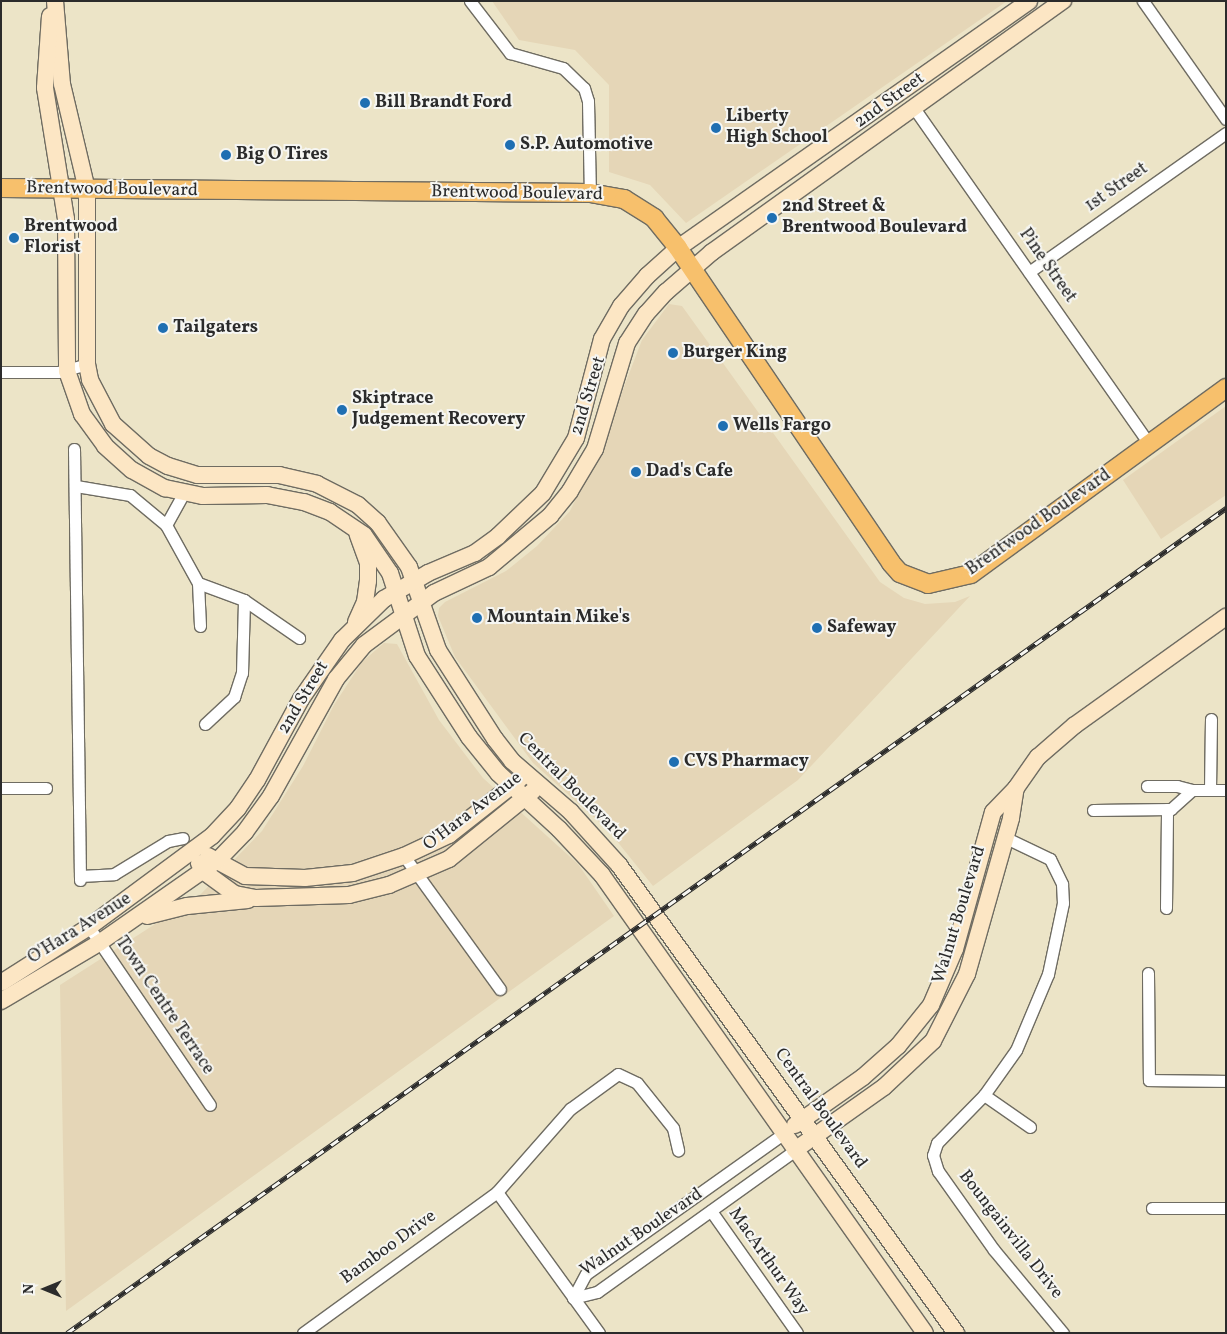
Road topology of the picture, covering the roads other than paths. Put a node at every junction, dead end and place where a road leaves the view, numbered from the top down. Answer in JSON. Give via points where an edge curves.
{"nodes":[{"id":1,"x":53,"y":1,"type":"edge"},
{"id":2,"x":470,"y":1,"type":"edge"},
{"id":3,"x":1029,"y":1,"type":"edge"},
{"id":4,"x":1063,"y":1,"type":"edge"},
{"id":5,"x":1143,"y":1,"type":"edge"},
{"id":6,"x":988,"y":30,"type":"junction"},
{"id":7,"x":970,"y":68,"type":"junction"},
{"id":8,"x":914,"y":108,"type":"junction"},
{"id":9,"x":1226,"y":119,"type":"edge"},
{"id":10,"x":1226,"y":133,"type":"edge"},
{"id":11,"x":1,"y":188,"type":"edge"},
{"id":12,"x":62,"y":189,"type":"junction"},
{"id":13,"x":87,"y":190,"type":"junction"},
{"id":14,"x":590,"y":193,"type":"junction"},
{"id":15,"x":678,"y":248,"type":"junction"},
{"id":16,"x":692,"y":268,"type":"junction"},
{"id":17,"x":1029,"y":272,"type":"junction"},
{"id":18,"x":88,"y":364,"type":"junction"},
{"id":19,"x":67,"y":371,"type":"junction"},
{"id":20,"x":1,"y":372,"type":"edge"},
{"id":21,"x":1226,"y":388,"type":"edge"},
{"id":22,"x":1150,"y":444,"type":"junction"},
{"id":23,"x":74,"y":449,"type":"dead end"},
{"id":24,"x":76,"y":486,"type":"junction"},
{"id":25,"x":184,"y":492,"type":"junction"},
{"id":26,"x":166,"y":525,"type":"junction"},
{"id":27,"x":355,"y":528,"type":"junction"},
{"id":28,"x":414,"y":581,"type":"junction"},
{"id":29,"x":198,"y":583,"type":"junction"},
{"id":30,"x":396,"y":592,"type":"junction"},
{"id":31,"x":244,"y":600,"type":"junction"},
{"id":32,"x":420,"y":603,"type":"junction"},
{"id":33,"x":403,"y":615,"type":"junction"},
{"id":34,"x":1226,"y":617,"type":"edge"},
{"id":35,"x":200,"y":626,"type":"dead end"},
{"id":36,"x":352,"y":630,"type":"junction"},
{"id":37,"x":299,"y":638,"type":"dead end"},
{"id":38,"x":1211,"y":719,"type":"dead end"},
{"id":39,"x":206,"y":724,"type":"dead end"},
{"id":40,"x":527,"y":774,"type":"junction"},
{"id":41,"x":511,"y":785,"type":"junction"},
{"id":42,"x":540,"y":786,"type":"junction"},
{"id":43,"x":1147,"y":786,"type":"dead end"},
{"id":44,"x":1,"y":788,"type":"edge"},
{"id":45,"x":46,"y":788,"type":"dead end"},
{"id":46,"x":1016,"y":788,"type":"junction"},
{"id":47,"x":1192,"y":790,"type":"junction"},
{"id":48,"x":1210,"y":790,"type":"junction"},
{"id":49,"x":1226,"y":790,"type":"edge"},
{"id":50,"x":524,"y":798,"type":"junction"},
{"id":51,"x":1094,"y":810,"type":"dead end"},
{"id":52,"x":1166,"y":810,"type":"junction"},
{"id":53,"x":1004,"y":837,"type":"junction"},
{"id":54,"x":188,"y":844,"type":"junction"},
{"id":55,"x":404,"y":856,"type":"junction"},
{"id":56,"x":218,"y":860,"type":"junction"},
{"id":57,"x":203,"y":871,"type":"junction"},
{"id":58,"x":417,"y":875,"type":"junction"},
{"id":59,"x":256,"y":898,"type":"junction"},
{"id":60,"x":1166,"y":908,"type":"dead end"},
{"id":61,"x":135,"y":919,"type":"junction"},
{"id":62,"x":89,"y":927,"type":"junction"},
{"id":63,"x":99,"y":943,"type":"junction"},
{"id":64,"x":1148,"y":973,"type":"dead end"},
{"id":65,"x":1,"y":983,"type":"edge"},
{"id":66,"x":500,"y":989,"type":"dead end"},
{"id":67,"x":1,"y":1000,"type":"edge"},
{"id":68,"x":1226,"y":1081,"type":"edge"},
{"id":69,"x":984,"y":1095,"type":"junction"},
{"id":70,"x":210,"y":1104,"type":"dead end"},
{"id":71,"x":802,"y":1120,"type":"junction"},
{"id":72,"x":1030,"y":1127,"type":"dead end"},
{"id":73,"x":783,"y":1134,"type":"junction"},
{"id":74,"x":814,"y":1136,"type":"junction"},
{"id":75,"x":678,"y":1150,"type":"dead end"},
{"id":76,"x":794,"y":1150,"type":"junction"},
{"id":77,"x":497,"y":1192,"type":"junction"},
{"id":78,"x":1152,"y":1208,"type":"dead end"},
{"id":79,"x":1226,"y":1208,"type":"edge"},
{"id":80,"x":711,"y":1212,"type":"junction"},
{"id":81,"x":573,"y":1298,"type":"junction"},
{"id":82,"x":303,"y":1333,"type":"edge"},
{"id":83,"x":599,"y":1333,"type":"edge"},
{"id":84,"x":797,"y":1333,"type":"edge"},
{"id":85,"x":925,"y":1333,"type":"edge"},
{"id":86,"x":956,"y":1333,"type":"edge"},
{"id":87,"x":1063,"y":1333,"type":"edge"}],
"edges":[{"from":1,"to":12,"type":"street","via":[[46,42],[45,88]]},
{"from":1,"to":13,"type":"street","name":"Central Boulevard","via":[[62,84]]},
{"from":2,"to":14,"type":"street","via":[[510,53],[562,68],[584,88],[588,101]]},
{"from":3,"to":6,"type":"street","name":"2nd Street"},
{"from":4,"to":7,"type":"street","name":"2nd Street"},
{"from":5,"to":9,"type":"street"},
{"from":6,"to":7,"type":"street","via":[[990,41],[972,60]]},
{"from":6,"to":15,"type":"street","name":"2nd Street"},
{"from":7,"to":8,"type":"street","name":"2nd Street"},
{"from":8,"to":16,"type":"street","name":"2nd Street"},
{"from":8,"to":17,"type":"street","name":"Pine Street"},
{"from":10,"to":17,"type":"street","name":"1st Street"},
{"from":11,"to":12,"type":"main road","name":"Brentwood Boulevard"},
{"from":12,"to":13,"type":"main road","name":"Brentwood Boulevard"},
{"from":12,"to":19,"type":"street","via":[[66,219]]},
{"from":13,"to":14,"type":"main road","name":"Brentwood Boulevard"},
{"from":13,"to":18,"type":"street","name":"Central Boulevard"},
{"from":14,"to":15,"type":"main road","name":"Brentwood Boulevard","via":[[624,199],[642,208]]},
{"from":15,"to":16,"type":"main road","name":"Brentwood Boulevard"},
{"from":15,"to":28,"type":"street","name":"2nd Street","via":[[621,306],[602,339],[576,438],[543,493],[521,516],[475,553]]},
{"from":16,"to":22,"type":"main road","name":"Brentwood Boulevard","via":[[885,555],[900,573],[914,580],[941,583],[971,574]]},
{"from":16,"to":32,"type":"street","name":"2nd Street","via":[[646,314],[627,343],[595,449],[559,506],[526,539],[490,567]]},
{"from":17,"to":22,"type":"street","name":"Pine Street"},
{"from":18,"to":19,"type":"street"},
{"from":18,"to":28,"type":"street","name":"Central Boulevard","via":[[90,380],[113,424],[149,456],[198,474],[278,475],[332,490],[362,507],[378,523],[403,554]]},
{"from":19,"to":20,"type":"street"},
{"from":19,"to":25,"type":"street","via":[[82,414],[105,446],[132,470],[165,488]]},
{"from":21,"to":22,"type":"main road","name":"Brentwood Boulevard"},
{"from":23,"to":24,"type":"street"},
{"from":24,"to":26,"type":"street","via":[[130,495]]},
{"from":24,"to":54,"type":"street","via":[[80,878],[114,874],[168,841]]},
{"from":25,"to":26,"type":"street"},
{"from":25,"to":27,"type":"street","via":[[203,496],[267,494],[330,512]]},
{"from":26,"to":29,"type":"street"},
{"from":27,"to":30,"type":"street","via":[[378,552]]},
{"from":27,"to":36,"type":"street","via":[[368,563],[368,581],[365,602]]},
{"from":28,"to":30,"type":"street","name":"2nd Street"},
{"from":28,"to":32,"type":"street","name":"Central Boulevard"},
{"from":29,"to":31,"type":"street"},
{"from":29,"to":35,"type":"street"},
{"from":30,"to":33,"type":"street"},
{"from":30,"to":36,"type":"street","name":"2nd Street"},
{"from":31,"to":37,"type":"street"},
{"from":31,"to":39,"type":"street","via":[[242,673],[234,697]]},
{"from":32,"to":33,"type":"street","name":"2nd Street"},
{"from":32,"to":40,"type":"street","name":"Central Boulevard","via":[[438,650],[467,698],[512,761]]},
{"from":33,"to":41,"type":"street","via":[[417,656],[443,699],[469,737]]},
{"from":33,"to":56,"type":"street","name":"2nd Street","via":[[364,645],[336,679],[271,796],[245,832]]},
{"from":34,"to":46,"type":"street","name":"Walnut Boulevard","via":[[1074,725],[1038,757]]},
{"from":36,"to":54,"type":"street","via":[[320,668],[238,808],[212,836]]},
{"from":38,"to":48,"type":"street"},
{"from":40,"to":41,"type":"street","name":"O'Hara Avenue"},
{"from":40,"to":42,"type":"street","name":"Central Boulevard"},
{"from":41,"to":50,"type":"street"},
{"from":41,"to":55,"type":"street","name":"O'Hara Avenue","via":[[449,834]]},
{"from":42,"to":50,"type":"street","name":"O'Hara Avenue"},
{"from":42,"to":71,"type":"street","name":"Central Boulevard","via":[[597,837],[619,865]]},
{"from":43,"to":47,"type":"street","via":[[1177,786]]},
{"from":44,"to":45,"type":"street"},
{"from":46,"to":53,"type":"street","name":"Walnut Boulevard"},
{"from":46,"to":71,"type":"street","name":"Walnut Boulevard","via":[[993,812],[955,949],[931,1005],[898,1046],[863,1077]]},
{"from":47,"to":48,"type":"street"},
{"from":47,"to":52,"type":"street","via":[[1171,810]]},
{"from":48,"to":49,"type":"street"},
{"from":50,"to":58,"type":"street","name":"O'Hara Avenue","via":[[449,860]]},
{"from":50,"to":73,"type":"street","via":[[584,853],[602,875]]},
{"from":51,"to":52,"type":"street"},
{"from":52,"to":60,"type":"street"},
{"from":53,"to":69,"type":"street","name":"Boungainvilla Drive","via":[[1050,859],[1062,884],[1063,903],[1042,995],[1016,1050]]},
{"from":53,"to":74,"type":"street","name":"Walnut Boulevard","via":[[967,974],[933,1041],[890,1082]]},
{"from":54,"to":56,"type":"street","name":"O'Hara Avenue"},
{"from":54,"to":57,"type":"street","name":"O'Hara Avenue"},
{"from":54,"to":62,"type":"street","name":"O'Hara Avenue"},
{"from":55,"to":56,"type":"street","name":"O'Hara Avenue","via":[[353,873],[305,878],[245,876]]},
{"from":55,"to":58,"type":"street"},
{"from":56,"to":57,"type":"street","name":"O'Hara Avenue"},
{"from":57,"to":59,"type":"street","name":"O'Hara Avenue","via":[[235,894]]},
{"from":57,"to":61,"type":"street","name":"O'Hara Avenue"},
{"from":58,"to":59,"type":"street","name":"O'Hara Avenue","via":[[348,895]]},
{"from":58,"to":66,"type":"street"},
{"from":59,"to":61,"type":"street","via":[[236,903],[187,906]]},
{"from":61,"to":63,"type":"street","name":"O'Hara Avenue"},
{"from":62,"to":63,"type":"street","name":"Town Centre Terrace"},
{"from":62,"to":65,"type":"street","name":"O'Hara Avenue"},
{"from":63,"to":67,"type":"street","name":"O'Hara Avenue"},
{"from":63,"to":70,"type":"street","name":"Town Centre Terrace"},
{"from":64,"to":68,"type":"street","via":[[1149,1080]]},
{"from":69,"to":72,"type":"street"},
{"from":69,"to":87,"type":"street","name":"Boungainvilla Drive","via":[[937,1144],[933,1154],[936,1166],[994,1250]]},
{"from":71,"to":73,"type":"street","name":"Walnut Boulevard"},
{"from":71,"to":74,"type":"street","name":"Central Boulevard"},
{"from":73,"to":76,"type":"street"},
{"from":73,"to":81,"type":"street","name":"Walnut Boulevard","via":[[586,1274]]},
{"from":74,"to":76,"type":"street","name":"Walnut Boulevard"},
{"from":74,"to":86,"type":"street","name":"Central Boulevard"},
{"from":75,"to":77,"type":"street","name":"Bamboo Drive","via":[[673,1128],[638,1083],[618,1074],[570,1110]]},
{"from":76,"to":80,"type":"street","name":"Walnut Boulevard"},
{"from":76,"to":85,"type":"street"},
{"from":77,"to":81,"type":"street"},
{"from":77,"to":82,"type":"street","name":"Bamboo Drive"},
{"from":78,"to":79,"type":"street"},
{"from":80,"to":81,"type":"street","name":"Walnut Boulevard","via":[[597,1292]]},
{"from":80,"to":84,"type":"street","name":"MacArthur Way"},
{"from":81,"to":83,"type":"street"}]}
